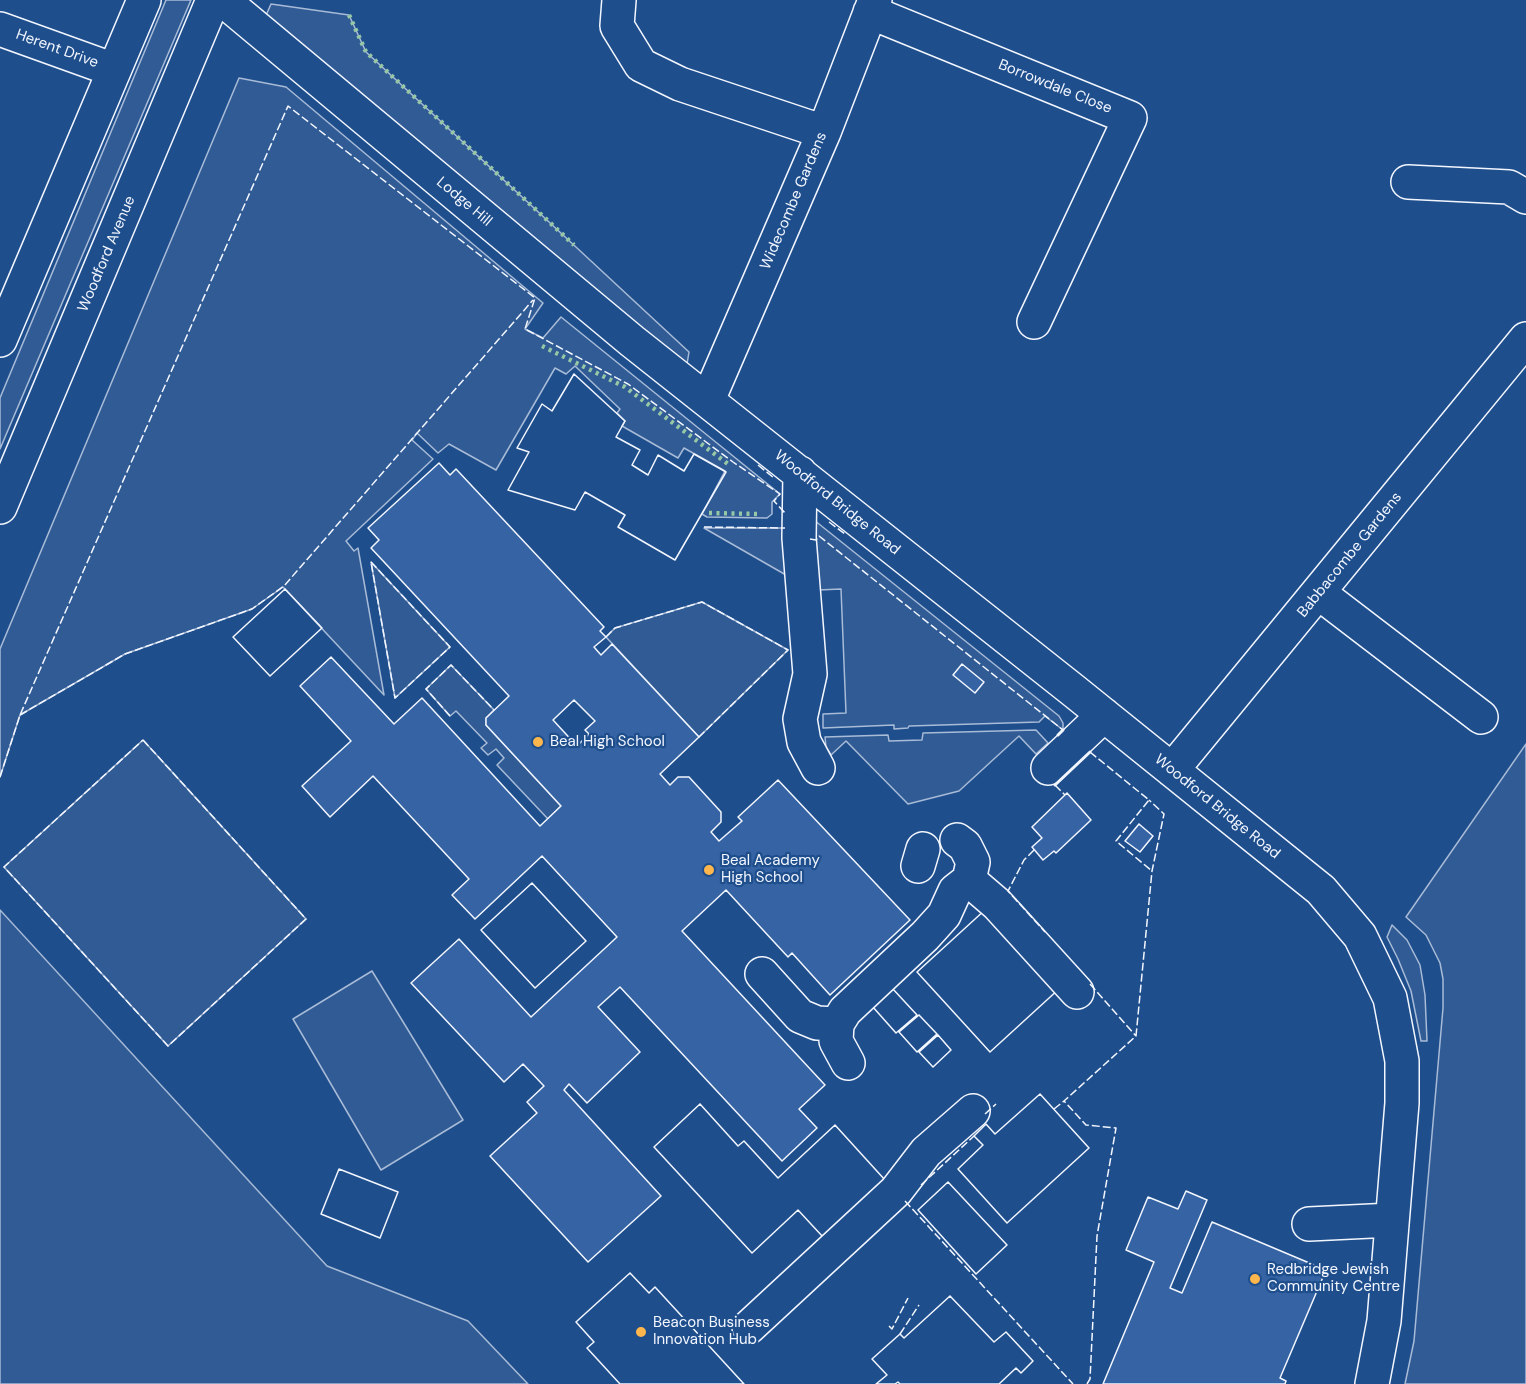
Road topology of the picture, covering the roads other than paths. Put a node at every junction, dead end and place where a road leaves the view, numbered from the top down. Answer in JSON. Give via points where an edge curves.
{"nodes":[{"id":1,"x":144,"y":0,"type":"edge"},
{"id":2,"x":213,"y":0,"type":"edge"},
{"id":3,"x":224,"y":0,"type":"edge"},
{"id":4,"x":619,"y":0,"type":"edge"},
{"id":5,"x":873,"y":6,"type":"edge"},
{"id":6,"x":0,"y":28,"type":"edge"},
{"id":7,"x":114,"y":70,"type":"junction"},
{"id":8,"x":824,"y":132,"type":"junction"},
{"id":9,"x":1408,"y":182,"type":"dead end"},
{"id":10,"x":1526,"y":197,"type":"edge"},
{"id":11,"x":1034,"y":322,"type":"dead end"},
{"id":12,"x":1526,"y":339,"type":"edge"},
{"id":13,"x":0,"y":340,"type":"edge"},
{"id":14,"x":708,"y":400,"type":"junction"},
{"id":15,"x":800,"y":473,"type":"junction"},
{"id":16,"x":0,"y":507,"type":"edge"},
{"id":17,"x":1319,"y":593,"type":"junction"},
{"id":18,"x":1104,"y":715,"type":"junction"},
{"id":19,"x":1482,"y":717,"type":"dead end"},
{"id":20,"x":818,"y":768,"type":"dead end"},
{"id":21,"x":1048,"y":768,"type":"dead end"},
{"id":22,"x":1172,"y":771,"type":"junction"},
{"id":23,"x":957,"y":840,"type":"dead end"},
{"id":24,"x":962,"y":886,"type":"junction"},
{"id":25,"x":762,"y":974,"type":"dead end"},
{"id":26,"x":1077,"y":992,"type":"dead end"},
{"id":27,"x":837,"y":1024,"type":"junction"},
{"id":28,"x":848,"y":1063,"type":"dead end"},
{"id":29,"x":973,"y":1111,"type":"dead end"},
{"id":30,"x":1392,"y":1220,"type":"junction"},
{"id":31,"x":1309,"y":1224,"type":"dead end"},
{"id":32,"x":749,"y":1327,"type":"dead end"},
{"id":33,"x":1372,"y":1384,"type":"edge"}],
"edges":[{"from":1,"to":7,"type":"main road"},
{"from":2,"to":16,"type":"main road","name":"Woodford Avenue"},
{"from":3,"to":14,"type":"main road","name":"Lodge Hill","via":[[578,297]]},
{"from":4,"to":8,"type":"main road","via":[[617,26],[640,65],[680,84]]},
{"from":5,"to":8,"type":"main road","name":"Widecombe Gardens"},
{"from":5,"to":11,"type":"main road","name":"Borrowdale Close","via":[[1130,118]]},
{"from":6,"to":7,"type":"main road","name":"Herent Drive"},
{"from":7,"to":13,"type":"main road"},
{"from":8,"to":14,"type":"main road","name":"Widecombe Gardens"},
{"from":9,"to":10,"type":"main road","via":[[1509,187]]},
{"from":12,"to":17,"type":"main road","name":"Babbacombe Gardens"},
{"from":14,"to":15,"type":"main road","name":"Woodford Bridge Road"},
{"from":15,"to":18,"type":"main road","name":"Woodford Bridge Road"},
{"from":15,"to":20,"type":"main road","via":[[799,538],[810,674],[800,718],[804,742]]},
{"from":17,"to":19,"type":"main road"},
{"from":17,"to":22,"type":"main road","name":"Babbacombe Gardens"},
{"from":18,"to":21,"type":"main road"},
{"from":18,"to":22,"type":"main road","name":"Woodford Bridge Road"},
{"from":22,"to":30,"type":"main road","name":"Woodford Bridge Road","via":[[1321,890],[1365,946],[1390,998],[1402,1061]]},
{"from":23,"to":24,"type":"main road","via":[[973,862]]},
{"from":24,"to":26,"type":"main road","via":[[997,904]]},
{"from":24,"to":27,"type":"main road","via":[[925,936],[845,1011]]},
{"from":25,"to":27,"type":"main road","via":[[800,1016],[817,1023]]},
{"from":27,"to":28,"type":"main road","via":[[836,1041]]},
{"from":29,"to":32,"type":"main road","via":[[926,1152],[896,1191]]},
{"from":30,"to":31,"type":"main road"},
{"from":30,"to":33,"type":"main road","name":"Woodford Bridge Road","via":[[1384,1321]]}]}
